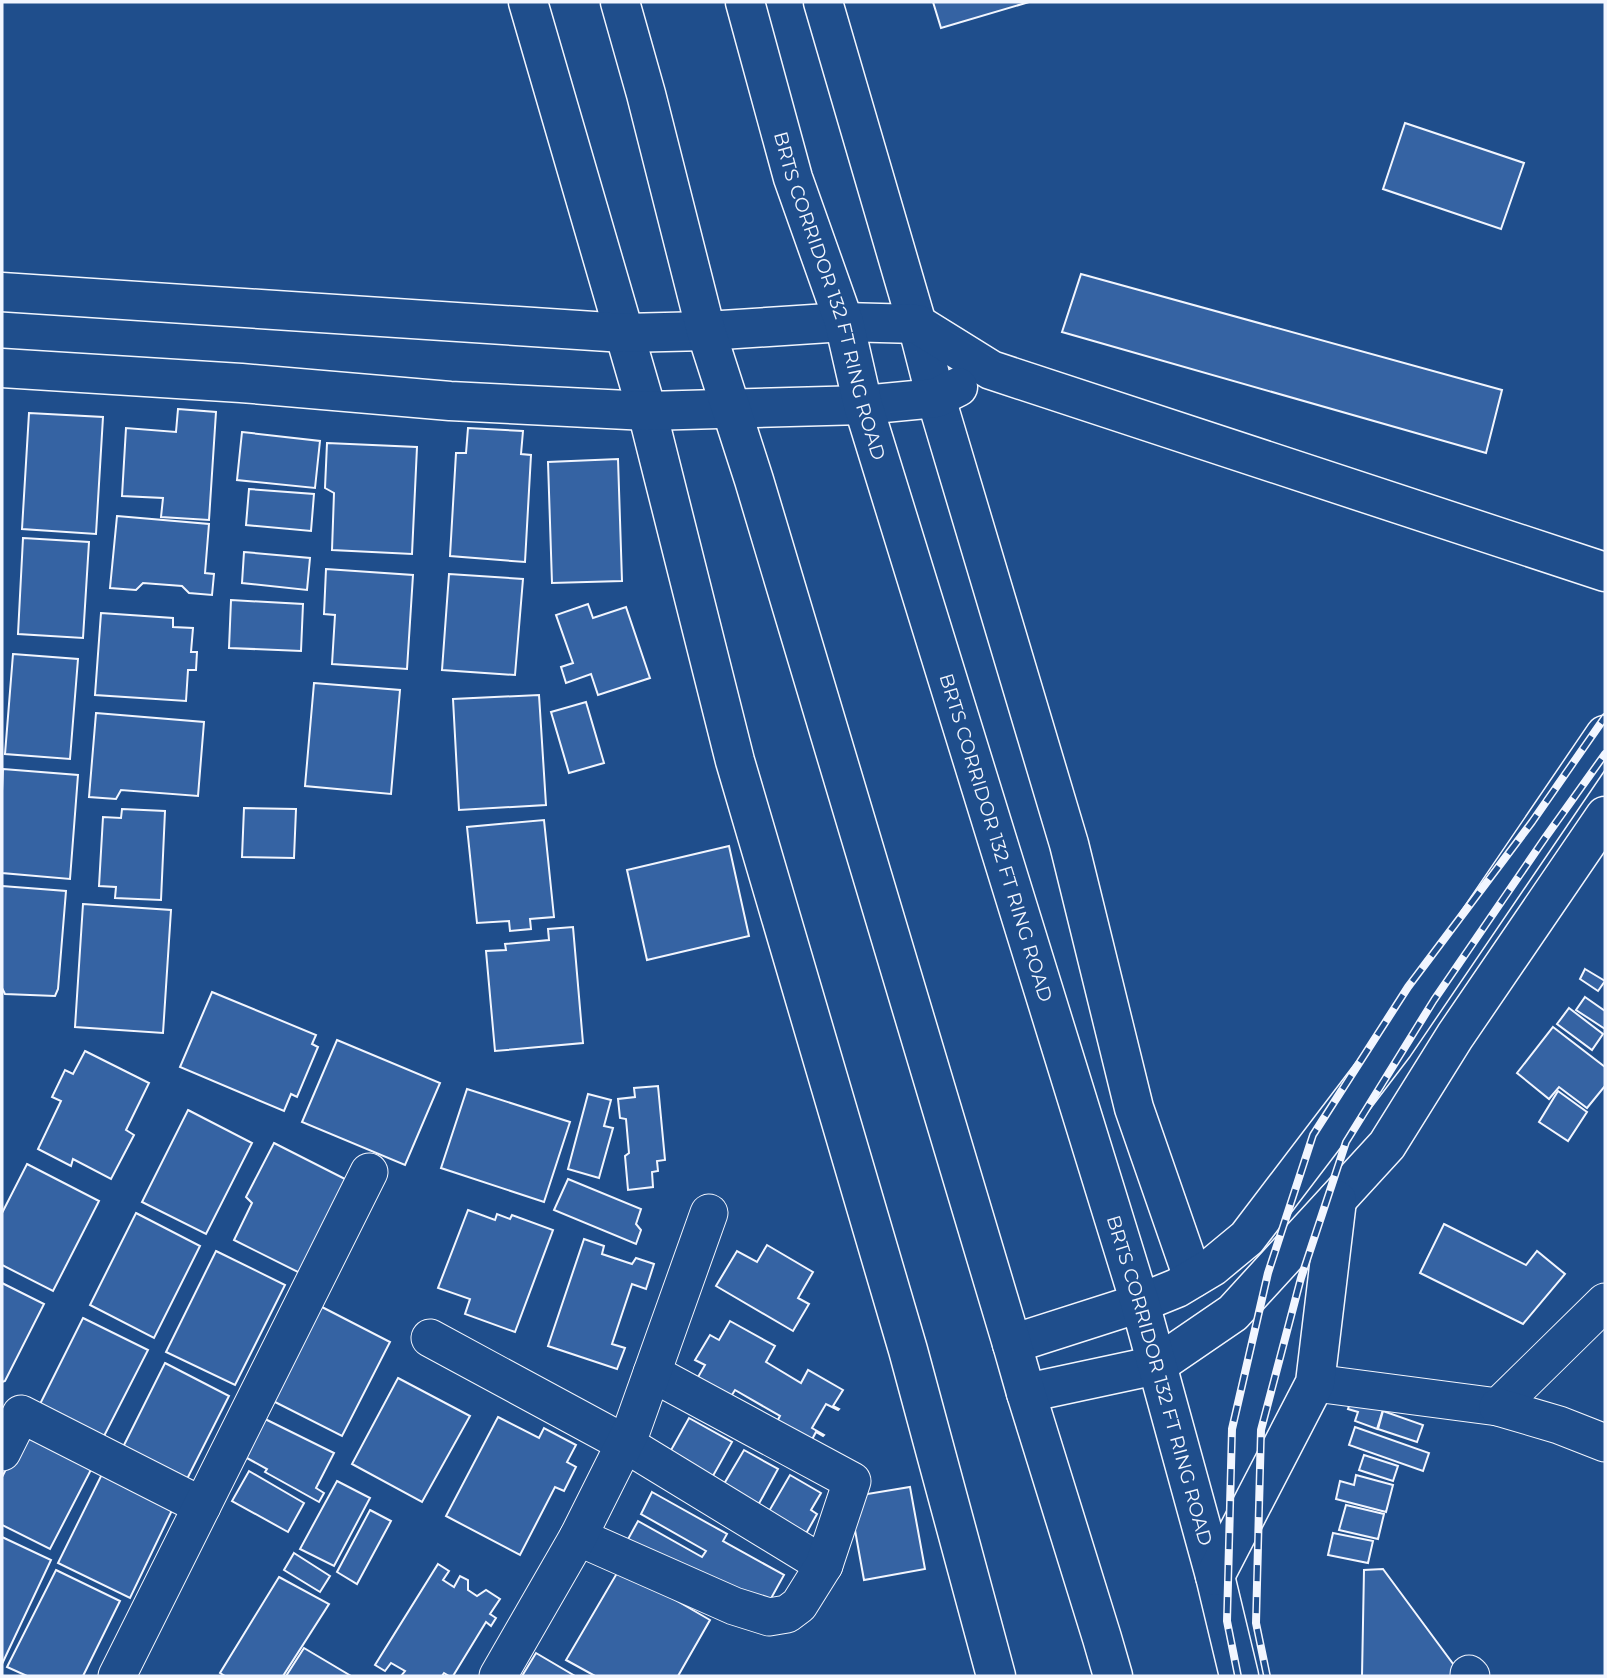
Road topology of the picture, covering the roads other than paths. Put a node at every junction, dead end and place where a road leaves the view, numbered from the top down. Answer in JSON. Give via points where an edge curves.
{"nodes":[{"id":1,"x":528,"y":2,"type":"edge"},
{"id":2,"x":620,"y":2,"type":"edge"},
{"id":3,"x":745,"y":2,"type":"edge"},
{"id":4,"x":822,"y":2,"type":"edge"},
{"id":5,"x":2,"y":292,"type":"edge"},
{"id":6,"x":844,"y":322,"type":"junction"},
{"id":7,"x":917,"y":324,"type":"junction"},
{"id":8,"x":706,"y":331,"type":"junction"},
{"id":9,"x":624,"y":332,"type":"junction"},
{"id":10,"x":2,"y":368,"type":"edge"},
{"id":11,"x":991,"y":370,"type":"junction"},
{"id":12,"x":936,"y":398,"type":"junction"},
{"id":13,"x":863,"y":405,"type":"junction"},
{"id":14,"x":731,"y":407,"type":"junction"},
{"id":15,"x":648,"y":411,"type":"junction"},
{"id":16,"x":1605,"y":572,"type":"edge"},
{"id":17,"x":1605,"y":735,"type":"edge"},
{"id":18,"x":1605,"y":816,"type":"edge"},
{"id":19,"x":369,"y":1172,"type":"dead end"},
{"id":20,"x":1337,"y":1200,"type":"junction"},
{"id":21,"x":709,"y":1213,"type":"dead end"},
{"id":22,"x":1194,"y":1278,"type":"junction"},
{"id":23,"x":1605,"y":1302,"type":"edge"},
{"id":24,"x":1140,"y":1303,"type":"junction"},
{"id":25,"x":430,"y":1338,"type":"dead end"},
{"id":26,"x":1013,"y":1344,"type":"junction"},
{"id":27,"x":1157,"y":1365,"type":"junction"},
{"id":28,"x":652,"y":1373,"type":"junction"},
{"id":29,"x":1315,"y":1383,"type":"junction"},
{"id":30,"x":1026,"y":1393,"type":"junction"},
{"id":31,"x":1498,"y":1407,"type":"junction"},
{"id":32,"x":624,"y":1443,"type":"junction"},
{"id":33,"x":1605,"y":1443,"type":"edge"},
{"id":34,"x":2,"y":1452,"type":"edge"},
{"id":35,"x":202,"y":1506,"type":"junction"},
{"id":36,"x":578,"y":1537,"type":"junction"},
{"id":37,"x":824,"y":1565,"type":"junction"},
{"id":38,"x":1215,"y":1576,"type":"junction"},
{"id":39,"x":117,"y":1676,"type":"edge"},
{"id":40,"x":498,"y":1676,"type":"edge"},
{"id":41,"x":996,"y":1676,"type":"edge"},
{"id":42,"x":1113,"y":1676,"type":"edge"},
{"id":43,"x":1239,"y":1676,"type":"edge"}],
"edges":[{"from":1,"to":9,"type":"street"},
{"from":2,"to":8,"type":"street"},
{"from":3,"to":6,"type":"street","name":"BRTS CORRIDOR 132 FT RING ROAD","via":[[793,178]]},
{"from":4,"to":7,"type":"street"},
{"from":5,"to":9,"type":"street"},
{"from":6,"to":7,"type":"street"},
{"from":6,"to":8,"type":"street"},
{"from":6,"to":13,"type":"street","name":"BRTS CORRIDOR 132 FT RING ROAD"},
{"from":7,"to":11,"type":"street"},
{"from":7,"to":12,"type":"street"},
{"from":8,"to":9,"type":"street"},
{"from":8,"to":14,"type":"street"},
{"from":9,"to":15,"type":"street"},
{"from":10,"to":15,"type":"street"},
{"from":11,"to":12,"type":"street"},
{"from":11,"to":16,"type":"street"},
{"from":12,"to":13,"type":"street"},
{"from":12,"to":22,"type":"street","via":[[1069,845],[1134,1108]]},
{"from":13,"to":14,"type":"street"},
{"from":13,"to":24,"type":"street","name":"BRTS CORRIDOR 132 FT RING ROAD"},
{"from":14,"to":15,"type":"street"},
{"from":14,"to":26,"type":"street"},
{"from":15,"to":41,"type":"street","via":[[735,761],[908,1350]]},
{"from":17,"to":22,"type":"street","via":[[1386,1056],[1247,1238]]},
{"from":18,"to":20,"type":"street","via":[[1455,1036],[1387,1145]]},
{"from":19,"to":35,"type":"street"},
{"from":20,"to":27,"type":"street","via":[[1233,1313]]},
{"from":20,"to":29,"type":"street"},
{"from":21,"to":28,"type":"street"},
{"from":22,"to":24,"type":"street"},
{"from":23,"to":31,"type":"street"},
{"from":24,"to":26,"type":"street"},
{"from":24,"to":27,"type":"street","name":"BRTS CORRIDOR 132 FT RING ROAD"},
{"from":25,"to":32,"type":"street"},
{"from":26,"to":30,"type":"street"},
{"from":27,"to":30,"type":"street"},
{"from":27,"to":38,"type":"street","name":"BRTS CORRIDOR 132 FT RING ROAD"},
{"from":28,"to":32,"type":"street"},
{"from":28,"to":37,"type":"street","via":[[852,1480]]},
{"from":29,"to":31,"type":"street"},
{"from":29,"to":38,"type":"street"},
{"from":30,"to":42,"type":"street"},
{"from":31,"to":33,"type":"street"},
{"from":32,"to":36,"type":"street"},
{"from":32,"to":37,"type":"street"},
{"from":34,"to":35,"type":"street","via":[[21,1414]]},
{"from":35,"to":39,"type":"street"},
{"from":36,"to":37,"type":"street","via":[[768,1617],[787,1614],[799,1605]]},
{"from":36,"to":40,"type":"street"},
{"from":38,"to":43,"type":"street","name":"BRTS CORRIDOR 132 FT RING ROAD"}]}
